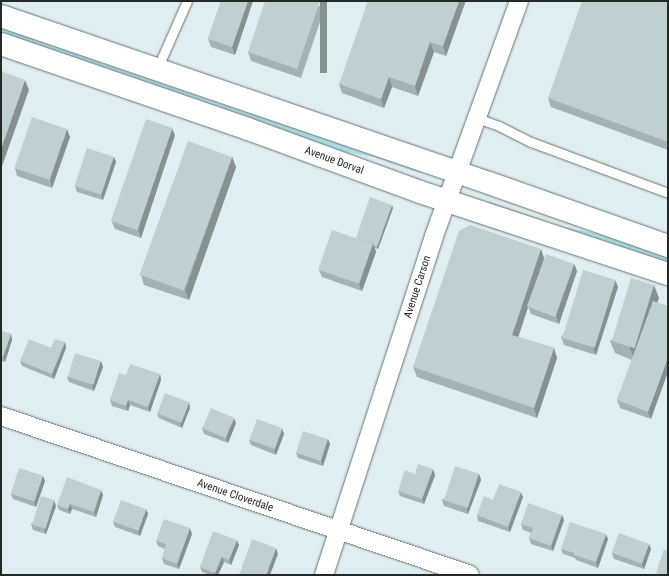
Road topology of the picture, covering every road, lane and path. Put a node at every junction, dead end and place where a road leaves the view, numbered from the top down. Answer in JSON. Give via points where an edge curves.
{"nodes":[{"id":1,"x":187,"y":1,"type":"edge"},
{"id":2,"x":519,"y":1,"type":"edge"},
{"id":3,"x":1,"y":16,"type":"edge"},
{"id":4,"x":1,"y":44,"type":"edge"},
{"id":5,"x":157,"y":70,"type":"junction"},
{"id":6,"x":477,"y":118,"type":"junction"},
{"id":7,"x":458,"y":173,"type":"junction"},
{"id":8,"x":668,"y":193,"type":"edge"},
{"id":9,"x":448,"y":201,"type":"junction"},
{"id":10,"x":668,"y":246,"type":"edge"},
{"id":11,"x":668,"y":274,"type":"edge"},
{"id":12,"x":1,"y":416,"type":"edge"},
{"id":13,"x":339,"y":532,"type":"junction"},
{"id":14,"x":324,"y":575,"type":"edge"},
{"id":15,"x":470,"y":575,"type":"edge"}],
"edges":[{"from":1,"to":5,"type":"lane"},
{"from":2,"to":6,"type":"street","name":"Avenue Carson"},
{"from":3,"to":5,"type":"street"},
{"from":4,"to":9,"type":"street","name":"Avenue Dorval","via":[[241,126]]},
{"from":5,"to":7,"type":"street"},
{"from":6,"to":7,"type":"street","name":"Avenue Carson"},
{"from":6,"to":8,"type":"lane","via":[[531,142]]},
{"from":7,"to":9,"type":"street","name":"Avenue Carson"},
{"from":7,"to":10,"type":"street"},
{"from":9,"to":11,"type":"street","name":"Avenue Dorval"},
{"from":9,"to":13,"type":"street","name":"Avenue Carson","via":[[434,236]]},
{"from":12,"to":13,"type":"street","name":"Avenue Cloverdale"},
{"from":13,"to":14,"type":"street","name":"Avenue Carson"},
{"from":13,"to":15,"type":"street","name":"Avenue Cloverdale"}]}
